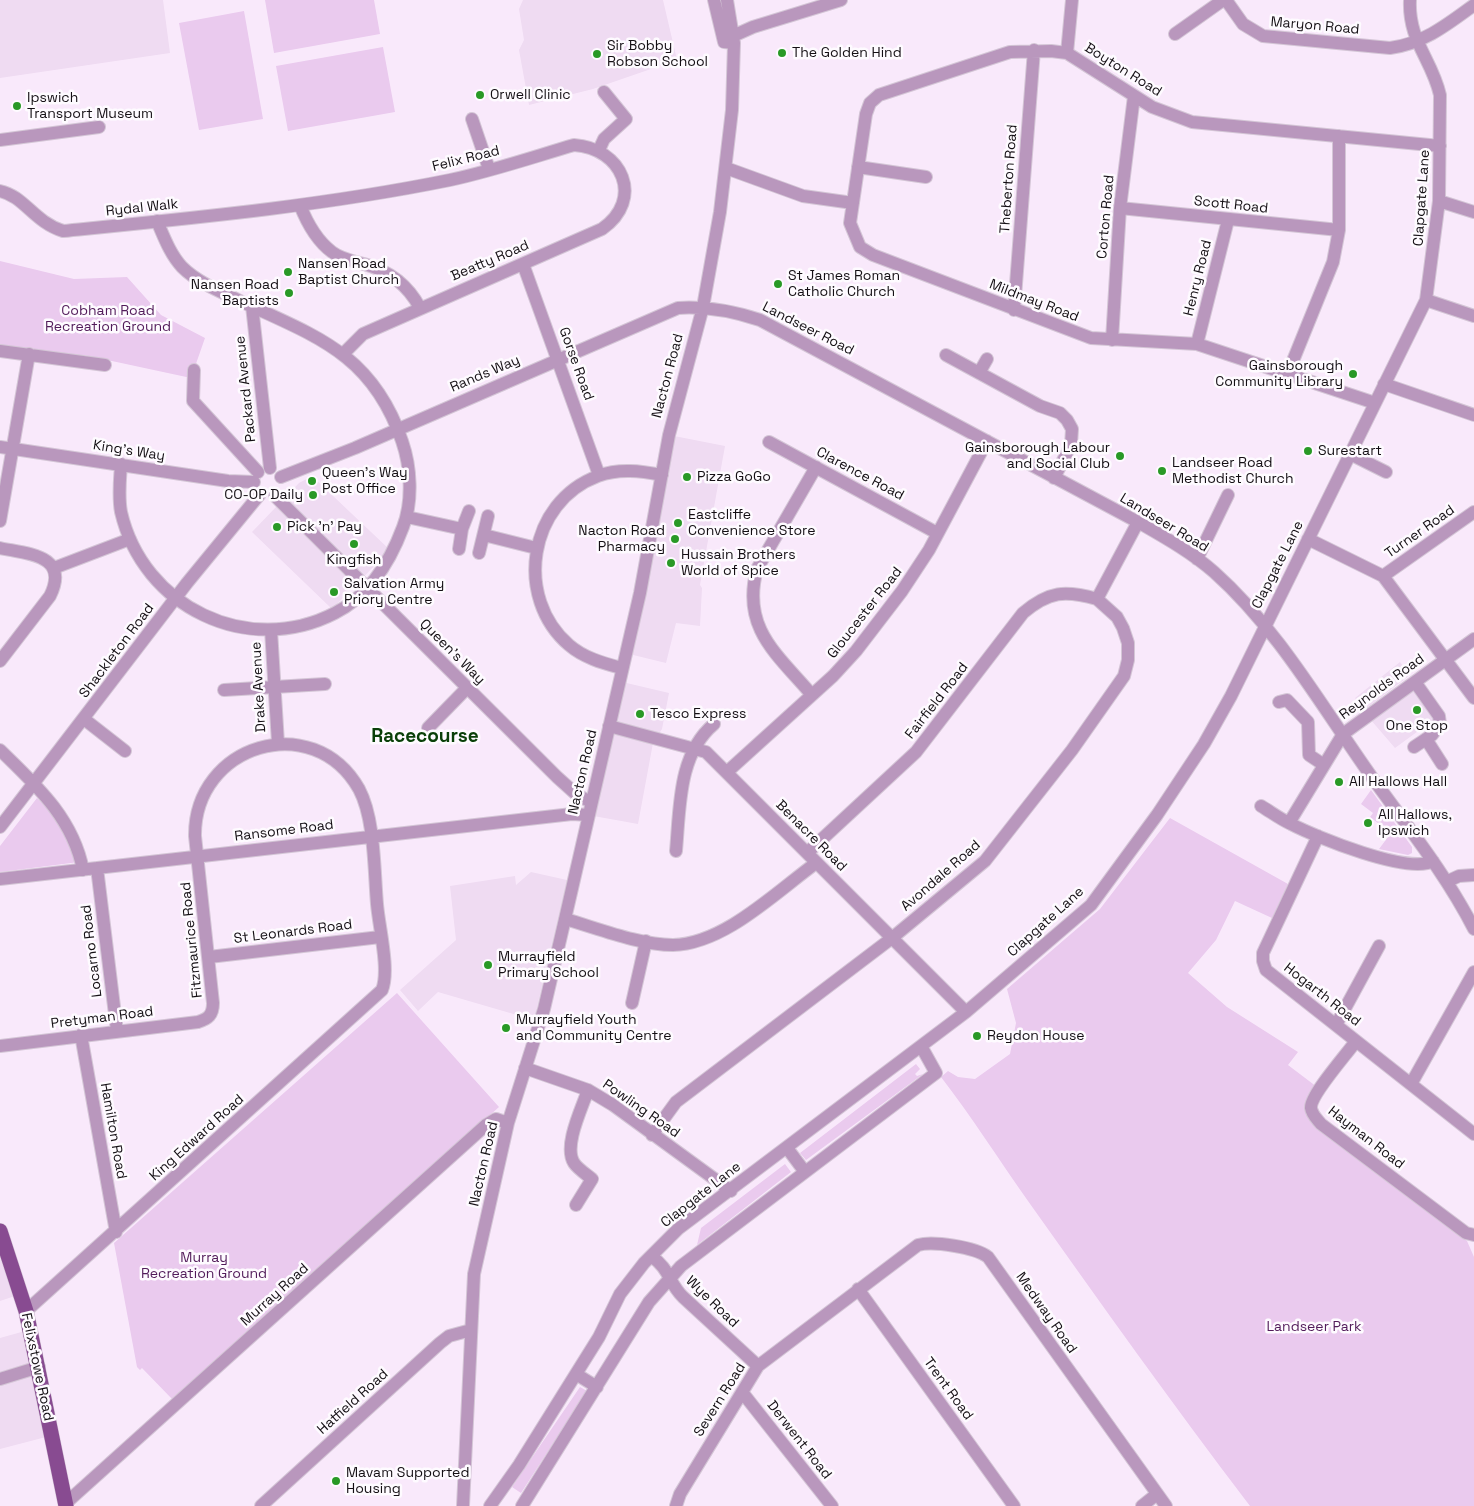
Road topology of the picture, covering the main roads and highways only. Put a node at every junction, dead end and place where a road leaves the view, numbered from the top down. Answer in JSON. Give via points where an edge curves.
{"nodes":[{"id":1,"x":0,"y":1231,"type":"edge"},
{"id":2,"x":66,"y":1504,"type":"edge"}],
"edges":[{"from":1,"to":2,"type":"main road","name":"Felixstowe Road","via":[[26,1311]]}]}
